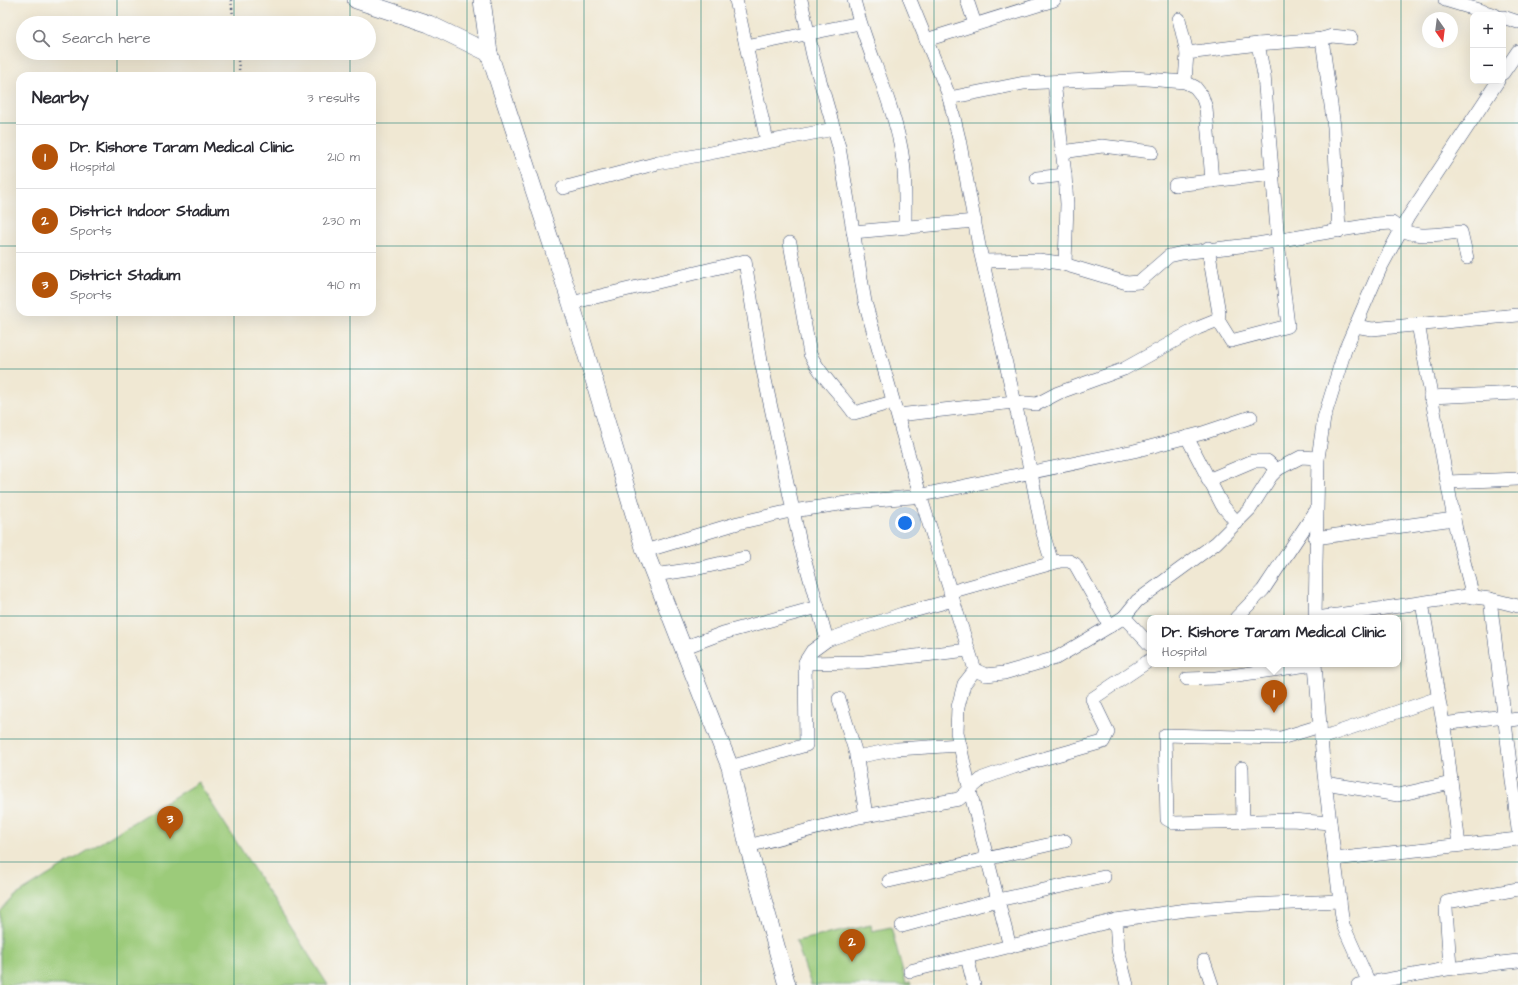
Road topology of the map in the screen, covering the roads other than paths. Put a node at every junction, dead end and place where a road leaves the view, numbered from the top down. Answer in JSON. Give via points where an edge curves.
{"nodes":[{"id":1,"x":356,"y":0,"type":"edge"},
{"id":2,"x":482,"y":0,"type":"edge"},
{"id":3,"x":736,"y":0,"type":"edge"},
{"id":4,"x":801,"y":0,"type":"edge"},
{"id":5,"x":854,"y":0,"type":"edge"},
{"id":6,"x":910,"y":0,"type":"edge"},
{"id":7,"x":967,"y":0,"type":"edge"},
{"id":8,"x":1054,"y":0,"type":"edge"},
{"id":9,"x":1445,"y":0,"type":"edge"},
{"id":10,"x":1485,"y":12,"type":"edge"},
{"id":11,"x":1179,"y":19,"type":"dead end"},
{"id":12,"x":1506,"y":19,"type":"edge"},
{"id":13,"x":1518,"y":22,"type":"edge"},
{"id":14,"x":860,"y":23,"type":"junction"},
{"id":15,"x":975,"y":24,"type":"junction"},
{"id":16,"x":808,"y":32,"type":"junction"},
{"id":17,"x":1351,"y":38,"type":"dead end"},
{"id":18,"x":1322,"y":39,"type":"junction"},
{"id":19,"x":926,"y":40,"type":"junction"},
{"id":20,"x":1258,"y":44,"type":"junction"},
{"id":21,"x":746,"y":46,"type":"junction"},
{"id":22,"x":1518,"y":51,"type":"edge"},
{"id":23,"x":489,"y":53,"type":"junction"},
{"id":24,"x":1187,"y":53,"type":"junction"},
{"id":25,"x":1506,"y":69,"type":"edge"},
{"id":26,"x":1054,"y":82,"type":"junction"},
{"id":27,"x":1185,"y":82,"type":"junction"},
{"id":28,"x":1496,"y":84,"type":"edge"},
{"id":29,"x":949,"y":98,"type":"junction"},
{"id":30,"x":834,"y":129,"type":"junction"},
{"id":31,"x":767,"y":141,"type":"junction"},
{"id":32,"x":1063,"y":152,"type":"junction"},
{"id":33,"x":1152,"y":152,"type":"dead end"},
{"id":34,"x":1273,"y":174,"type":"junction"},
{"id":35,"x":1065,"y":175,"type":"junction"},
{"id":36,"x":1037,"y":178,"type":"dead end"},
{"id":37,"x":1212,"y":181,"type":"junction"},
{"id":38,"x":1175,"y":185,"type":"dead end"},
{"id":39,"x":564,"y":188,"type":"dead end"},
{"id":40,"x":975,"y":221,"type":"junction"},
{"id":41,"x":905,"y":226,"type":"junction"},
{"id":42,"x":1339,"y":231,"type":"junction"},
{"id":43,"x":1400,"y":231,"type":"junction"},
{"id":44,"x":853,"y":232,"type":"junction"},
{"id":45,"x":1278,"y":241,"type":"junction"},
{"id":46,"x":790,"y":242,"type":"dead end"},
{"id":47,"x":1208,"y":248,"type":"junction"},
{"id":48,"x":1467,"y":258,"type":"dead end"},
{"id":49,"x":983,"y":261,"type":"junction"},
{"id":50,"x":1065,"y":264,"type":"junction"},
{"id":51,"x":571,"y":304,"type":"junction"},
{"id":52,"x":1518,"y":315,"type":"edge"},
{"id":53,"x":1218,"y":320,"type":"junction"},
{"id":54,"x":1418,"y":324,"type":"junction"},
{"id":55,"x":1355,"y":326,"type":"junction"},
{"id":56,"x":1518,"y":394,"type":"edge"},
{"id":57,"x":1430,"y":397,"type":"junction"},
{"id":58,"x":893,"y":402,"type":"junction"},
{"id":59,"x":1014,"y":402,"type":"junction"},
{"id":60,"x":898,"y":415,"type":"junction"},
{"id":61,"x":1251,"y":417,"type":"dead end"},
{"id":62,"x":1187,"y":437,"type":"junction"},
{"id":63,"x":1318,"y":458,"type":"junction"},
{"id":64,"x":1277,"y":470,"type":"junction"},
{"id":65,"x":1031,"y":474,"type":"junction"},
{"id":66,"x":1518,"y":479,"type":"edge"},
{"id":67,"x":1208,"y":480,"type":"junction"},
{"id":68,"x":1448,"y":482,"type":"junction"},
{"id":69,"x":920,"y":495,"type":"junction"},
{"id":70,"x":793,"y":511,"type":"junction"},
{"id":71,"x":1315,"y":512,"type":"junction"},
{"id":72,"x":1454,"y":519,"type":"junction"},
{"id":73,"x":1237,"y":523,"type":"junction"},
{"id":74,"x":1315,"y":538,"type":"junction"},
{"id":75,"x":644,"y":551,"type":"junction"},
{"id":76,"x":744,"y":558,"type":"dead end"},
{"id":77,"x":1052,"y":563,"type":"junction"},
{"id":78,"x":654,"y":575,"type":"junction"},
{"id":79,"x":952,"y":596,"type":"junction"},
{"id":80,"x":1473,"y":597,"type":"junction"},
{"id":81,"x":1490,"y":598,"type":"junction"},
{"id":82,"x":1422,"y":603,"type":"junction"},
{"id":83,"x":1518,"y":606,"type":"edge"},
{"id":84,"x":818,"y":607,"type":"junction"},
{"id":85,"x":1239,"y":615,"type":"edge"},
{"id":86,"x":1316,"y":615,"type":"edge"},
{"id":87,"x":1337,"y":615,"type":"edge"},
{"id":88,"x":1124,"y":617,"type":"junction"},
{"id":89,"x":1110,"y":626,"type":"junction"},
{"id":90,"x":827,"y":640,"type":"junction"},
{"id":91,"x":1147,"y":642,"type":"edge"},
{"id":92,"x":683,"y":648,"type":"junction"},
{"id":93,"x":968,"y":650,"type":"junction"},
{"id":94,"x":1147,"y":662,"type":"edge"},
{"id":95,"x":805,"y":664,"type":"junction"},
{"id":96,"x":1294,"y":667,"type":"edge"},
{"id":97,"x":1315,"y":667,"type":"edge"},
{"id":98,"x":975,"y":670,"type":"junction"},
{"id":99,"x":1187,"y":679,"type":"dead end"},
{"id":100,"x":1438,"y":698,"type":"junction"},
{"id":101,"x":839,"y":699,"type":"dead end"},
{"id":102,"x":1504,"y":719,"type":"junction"},
{"id":103,"x":1518,"y":719,"type":"edge"},
{"id":104,"x":1443,"y":724,"type":"junction"},
{"id":105,"x":1320,"y":732,"type":"junction"},
{"id":106,"x":960,"y":745,"type":"junction"},
{"id":107,"x":856,"y":757,"type":"junction"},
{"id":108,"x":730,"y":767,"type":"junction"},
{"id":109,"x":1242,"y":768,"type":"dead end"},
{"id":110,"x":1451,"y":782,"type":"junction"},
{"id":111,"x":1325,"y":783,"type":"junction"},
{"id":112,"x":970,"y":791,"type":"junction"},
{"id":113,"x":866,"y":815,"type":"junction"},
{"id":114,"x":1243,"y":822,"type":"junction"},
{"id":115,"x":1330,"y":823,"type":"junction"},
{"id":116,"x":1518,"y":825,"type":"edge"},
{"id":117,"x":1518,"y":839,"type":"edge"},
{"id":118,"x":1065,"y":841,"type":"dead end"},
{"id":119,"x":1458,"y":845,"type":"junction"},
{"id":120,"x":748,"y":846,"type":"junction"},
{"id":121,"x":987,"y":859,"type":"junction"},
{"id":122,"x":1334,"y":859,"type":"junction"},
{"id":123,"x":1104,"y":877,"type":"dead end"},
{"id":124,"x":889,"y":881,"type":"dead end"},
{"id":125,"x":1518,"y":889,"type":"edge"},
{"id":126,"x":998,"y":900,"type":"junction"},
{"id":127,"x":1340,"y":901,"type":"junction"},
{"id":128,"x":1116,"y":920,"type":"junction"},
{"id":129,"x":902,"y":926,"type":"dead end"},
{"id":130,"x":1010,"y":947,"type":"junction"},
{"id":131,"x":967,"y":957,"type":"junction"},
{"id":132,"x":1204,"y":960,"type":"dead end"},
{"id":133,"x":1518,"y":961,"type":"edge"},
{"id":134,"x":1450,"y":968,"type":"junction"},
{"id":135,"x":910,"y":971,"type":"dead end"},
{"id":136,"x":1365,"y":984,"type":"edge"},
{"id":137,"x":788,"y":985,"type":"edge"},
{"id":138,"x":974,"y":985,"type":"edge"},
{"id":139,"x":1127,"y":985,"type":"edge"},
{"id":140,"x":1212,"y":985,"type":"edge"}],
"edges":[{"from":1,"to":23,"type":"main road","via":[[429,24]]},
{"from":2,"to":23,"type":"main road"},
{"from":3,"to":21,"type":"street"},
{"from":4,"to":16,"type":"street"},
{"from":5,"to":14,"type":"street"},
{"from":6,"to":19,"type":"street"},
{"from":7,"to":15,"type":"street"},
{"from":8,"to":15,"type":"street"},
{"from":9,"to":10,"type":"street"},
{"from":11,"to":24,"type":"street"},
{"from":12,"to":13,"type":"street"},
{"from":14,"to":16,"type":"street"},
{"from":14,"to":41,"type":"street","via":[[900,143],[904,163]]},
{"from":15,"to":19,"type":"street"},
{"from":16,"to":21,"type":"street"},
{"from":16,"to":30,"type":"street"},
{"from":17,"to":18,"type":"street","via":[[1332,36]]},
{"from":18,"to":20,"type":"street"},
{"from":18,"to":42,"type":"street","via":[[1334,128]]},
{"from":19,"to":29,"type":"street"},
{"from":20,"to":24,"type":"street"},
{"from":20,"to":34,"type":"street","via":[[1264,74]]},
{"from":21,"to":31,"type":"street"},
{"from":22,"to":25,"type":"street"},
{"from":23,"to":51,"type":"main road"},
{"from":24,"to":27,"type":"street"},
{"from":26,"to":27,"type":"street","via":[[1134,78]]},
{"from":26,"to":29,"type":"street","via":[[1024,83]]},
{"from":26,"to":32,"type":"street"},
{"from":27,"to":37,"type":"street","via":[[1195,87],[1202,96],[1206,108]]},
{"from":28,"to":43,"type":"street"},
{"from":29,"to":40,"type":"street"},
{"from":30,"to":31,"type":"street"},
{"from":30,"to":44,"type":"street"},
{"from":31,"to":39,"type":"street","via":[[658,163]]},
{"from":32,"to":33,"type":"street","via":[[1102,146]]},
{"from":32,"to":35,"type":"street"},
{"from":34,"to":37,"type":"street"},
{"from":34,"to":45,"type":"street"},
{"from":35,"to":36,"type":"street"},
{"from":35,"to":50,"type":"street"},
{"from":37,"to":38,"type":"street"},
{"from":40,"to":41,"type":"street"},
{"from":40,"to":49,"type":"street"},
{"from":41,"to":44,"type":"street"},
{"from":42,"to":43,"type":"street","via":[[1392,223]]},
{"from":42,"to":45,"type":"street"},
{"from":43,"to":48,"type":"street","via":[[1417,236],[1461,232]]},
{"from":43,"to":55,"type":"street"},
{"from":44,"to":58,"type":"street","via":[[865,302]]},
{"from":45,"to":47,"type":"street"},
{"from":45,"to":53,"type":"street","via":[[1288,326],[1231,341]]},
{"from":46,"to":58,"type":"street","via":[[810,354],[818,371],[839,392],[854,413]]},
{"from":47,"to":50,"type":"street","via":[[1168,256],[1139,282],[1127,283]]},
{"from":47,"to":53,"type":"street"},
{"from":49,"to":50,"type":"street","via":[[1039,260]]},
{"from":49,"to":59,"type":"street"},
{"from":51,"to":70,"type":"street","via":[[745,262],[761,361]]},
{"from":51,"to":75,"type":"main road"},
{"from":52,"to":54,"type":"street"},
{"from":53,"to":59,"type":"street","via":[[1198,328],[1149,356],[1103,377],[1058,392],[1036,404]]},
{"from":54,"to":55,"type":"street","via":[[1372,329]]},
{"from":54,"to":57,"type":"street"},
{"from":55,"to":63,"type":"street","via":[[1324,418]]},
{"from":56,"to":57,"type":"street"},
{"from":57,"to":68,"type":"street"},
{"from":58,"to":60,"type":"street"},
{"from":59,"to":60,"type":"street"},
{"from":59,"to":65,"type":"street"},
{"from":60,"to":69,"type":"street"},
{"from":61,"to":62,"type":"street"},
{"from":62,"to":65,"type":"street"},
{"from":62,"to":67,"type":"street"},
{"from":63,"to":64,"type":"street","via":[[1301,457]]},
{"from":63,"to":71,"type":"street"},
{"from":64,"to":67,"type":"street","via":[[1267,461],[1253,461]]},
{"from":64,"to":73,"type":"street"},
{"from":65,"to":69,"type":"street"},
{"from":65,"to":77,"type":"street","via":[[1042,530]]},
{"from":66,"to":68,"type":"street"},
{"from":67,"to":73,"type":"street","via":[[1222,505]]},
{"from":68,"to":72,"type":"street"},
{"from":69,"to":70,"type":"street"},
{"from":69,"to":79,"type":"street"},
{"from":70,"to":75,"type":"street","via":[[738,523]]},
{"from":70,"to":84,"type":"street"},
{"from":71,"to":74,"type":"street"},
{"from":71,"to":85,"type":"street","via":[[1263,590]]},
{"from":72,"to":74,"type":"street"},
{"from":72,"to":80,"type":"street"},
{"from":73,"to":88,"type":"street","via":[[1216,543],[1137,601]]},
{"from":74,"to":86,"type":"street"},
{"from":75,"to":78,"type":"main road"},
{"from":76,"to":78,"type":"street"},
{"from":77,"to":79,"type":"street"},
{"from":77,"to":89,"type":"street","via":[[1068,560],[1075,564]]},
{"from":78,"to":92,"type":"main road"},
{"from":79,"to":90,"type":"street"},
{"from":79,"to":93,"type":"street"},
{"from":80,"to":81,"type":"street"},
{"from":80,"to":82,"type":"street"},
{"from":81,"to":83,"type":"street"},
{"from":81,"to":102,"type":"street"},
{"from":82,"to":87,"type":"street"},
{"from":82,"to":100,"type":"street"},
{"from":84,"to":90,"type":"street"},
{"from":84,"to":92,"type":"street","via":[[723,633]]},
{"from":88,"to":89,"type":"street"},
{"from":88,"to":91,"type":"street"},
{"from":89,"to":98,"type":"street","via":[[1056,658],[1004,673],[986,675]]},
{"from":90,"to":95,"type":"street","via":[[812,651]]},
{"from":92,"to":108,"type":"main road"},
{"from":93,"to":95,"type":"street","via":[[864,662]]},
{"from":93,"to":98,"type":"street"},
{"from":94,"to":112,"type":"street","via":[[1092,699],[1108,732],[1103,742],[983,778]]},
{"from":95,"to":108,"type":"street","via":[[806,745]]},
{"from":96,"to":99,"type":"street","via":[[1216,678]]},
{"from":97,"to":105,"type":"street"},
{"from":98,"to":106,"type":"street","via":[[964,684],[958,707],[957,732]]},
{"from":100,"to":104,"type":"street"},
{"from":100,"to":105,"type":"street"},
{"from":101,"to":107,"type":"street"},
{"from":102,"to":103,"type":"street"},
{"from":102,"to":104,"type":"street"},
{"from":102,"to":116,"type":"street"},
{"from":104,"to":110,"type":"street"},
{"from":105,"to":111,"type":"street"},
{"from":105,"to":114,"type":"street","via":[[1281,738],[1165,735],[1167,819],[1174,823]]},
{"from":106,"to":107,"type":"street","via":[[897,749]]},
{"from":106,"to":112,"type":"street"},
{"from":107,"to":113,"type":"street"},
{"from":108,"to":120,"type":"main road"},
{"from":109,"to":114,"type":"street"},
{"from":110,"to":111,"type":"street","via":[[1398,795]]},
{"from":110,"to":119,"type":"street"},
{"from":111,"to":115,"type":"street"},
{"from":112,"to":113,"type":"street","via":[[959,799]]},
{"from":112,"to":121,"type":"street"},
{"from":113,"to":120,"type":"street"},
{"from":114,"to":115,"type":"street","via":[[1292,820]]},
{"from":115,"to":122,"type":"street"},
{"from":117,"to":119,"type":"street"},
{"from":118,"to":121,"type":"street"},
{"from":119,"to":122,"type":"street"},
{"from":120,"to":137,"type":"main road"},
{"from":121,"to":124,"type":"street"},
{"from":121,"to":126,"type":"street"},
{"from":122,"to":127,"type":"street"},
{"from":123,"to":126,"type":"street"},
{"from":125,"to":134,"type":"street","via":[[1447,902]]},
{"from":126,"to":129,"type":"street"},
{"from":126,"to":130,"type":"street"},
{"from":127,"to":128,"type":"street","via":[[1186,910]]},
{"from":127,"to":136,"type":"street","via":[[1343,925]]},
{"from":128,"to":130,"type":"street"},
{"from":128,"to":139,"type":"street","via":[[1118,950]]},
{"from":130,"to":131,"type":"street"},
{"from":131,"to":135,"type":"street"},
{"from":131,"to":138,"type":"street"},
{"from":132,"to":140,"type":"street"},
{"from":133,"to":134,"type":"street"},
{"from":134,"to":136,"type":"street"}]}
